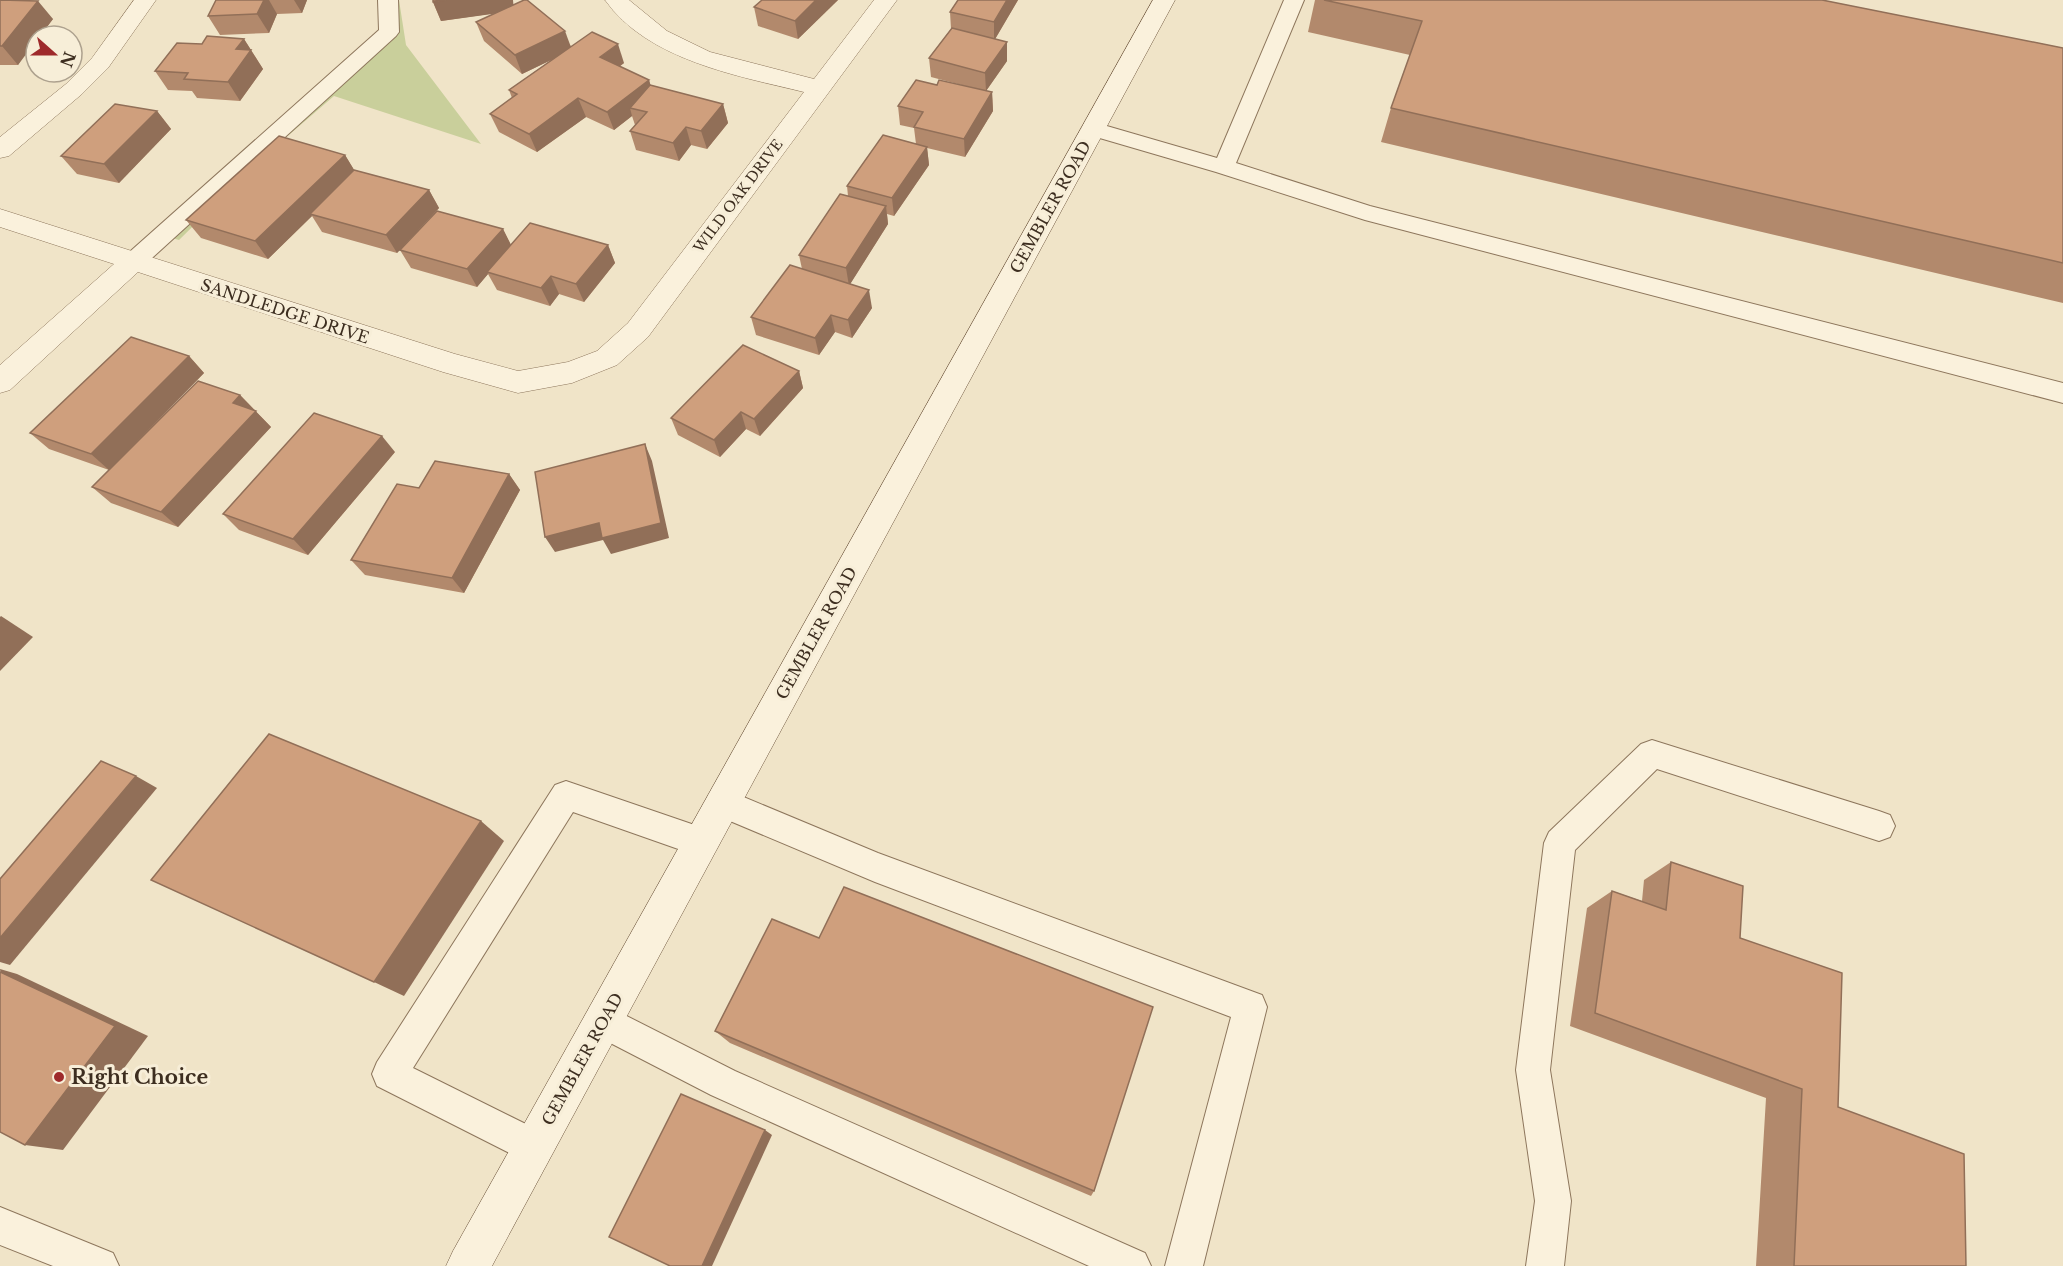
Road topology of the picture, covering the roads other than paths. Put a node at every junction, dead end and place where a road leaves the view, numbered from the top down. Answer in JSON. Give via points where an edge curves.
{"nodes":[{"id":1,"x":145,"y":0,"type":"edge"},
{"id":2,"x":388,"y":0,"type":"edge"},
{"id":3,"x":616,"y":0,"type":"edge"},
{"id":4,"x":886,"y":0,"type":"edge"},
{"id":5,"x":1164,"y":0,"type":"edge"},
{"id":6,"x":1294,"y":0,"type":"edge"},
{"id":7,"x":819,"y":88,"type":"junction"},
{"id":8,"x":1093,"y":129,"type":"junction"},
{"id":9,"x":0,"y":150,"type":"edge"},
{"id":10,"x":1224,"y":167,"type":"junction"},
{"id":11,"x":0,"y":218,"type":"edge"},
{"id":12,"x":133,"y":262,"type":"junction"},
{"id":13,"x":572,"y":372,"type":"joint"},
{"id":14,"x":0,"y":382,"type":"edge"},
{"id":15,"x":2063,"y":393,"type":"edge"},
{"id":16,"x":722,"y":803,"type":"junction"},
{"id":17,"x":1879,"y":826,"type":"dead end"},
{"id":18,"x":701,"y":842,"type":"junction"},
{"id":19,"x":603,"y":1022,"type":"junction"},
{"id":20,"x":533,"y":1148,"type":"junction"},
{"id":21,"x":0,"y":1226,"type":"edge"},
{"id":22,"x":476,"y":1264,"type":"edge"},
{"id":23,"x":100,"y":1266,"type":"edge"},
{"id":24,"x":1132,"y":1266,"type":"edge"},
{"id":25,"x":1184,"y":1266,"type":"edge"},
{"id":26,"x":1545,"y":1266,"type":"edge"}],
"edges":[{"from":1,"to":9,"type":"street","via":[[100,63]]},
{"from":2,"to":12,"type":"lane","via":[[389,32]]},
{"from":3,"to":7,"type":"street","via":[[641,24],[689,52]]},
{"from":4,"to":7,"type":"street","name":"WILD OAK DRIVE"},
{"from":5,"to":8,"type":"street","name":"GEMBLER ROAD"},
{"from":6,"to":10,"type":"lane"},
{"from":7,"to":13,"type":"street","name":"WILD OAK DRIVE","via":[[638,330],[607,358]]},
{"from":8,"to":10,"type":"lane"},
{"from":8,"to":16,"type":"street","name":"GEMBLER ROAD"},
{"from":10,"to":15,"type":"lane","via":[[1365,212]]},
{"from":11,"to":12,"type":"street","name":"SANDLEDGE DRIVE"},
{"from":12,"to":13,"type":"street","name":"SANDLEDGE DRIVE","via":[[518,382]]},
{"from":12,"to":14,"type":"street"},
{"from":16,"to":18,"type":"street","name":"GEMBLER ROAD"},
{"from":16,"to":25,"type":"lane","via":[[875,867],[1250,1007]]},
{"from":17,"to":26,"type":"lane","via":[[1652,754],[1560,843],[1533,1070],[1553,1201]]},
{"from":18,"to":19,"type":"street","name":"GEMBLER ROAD"},
{"from":18,"to":20,"type":"lane","via":[[566,795],[389,1074]]},
{"from":19,"to":20,"type":"street","name":"GEMBLER ROAD"},
{"from":19,"to":24,"type":"lane","via":[[723,1083]]},
{"from":20,"to":22,"type":"street","name":"GEMBLER ROAD"},
{"from":21,"to":23,"type":"lane"}]}
